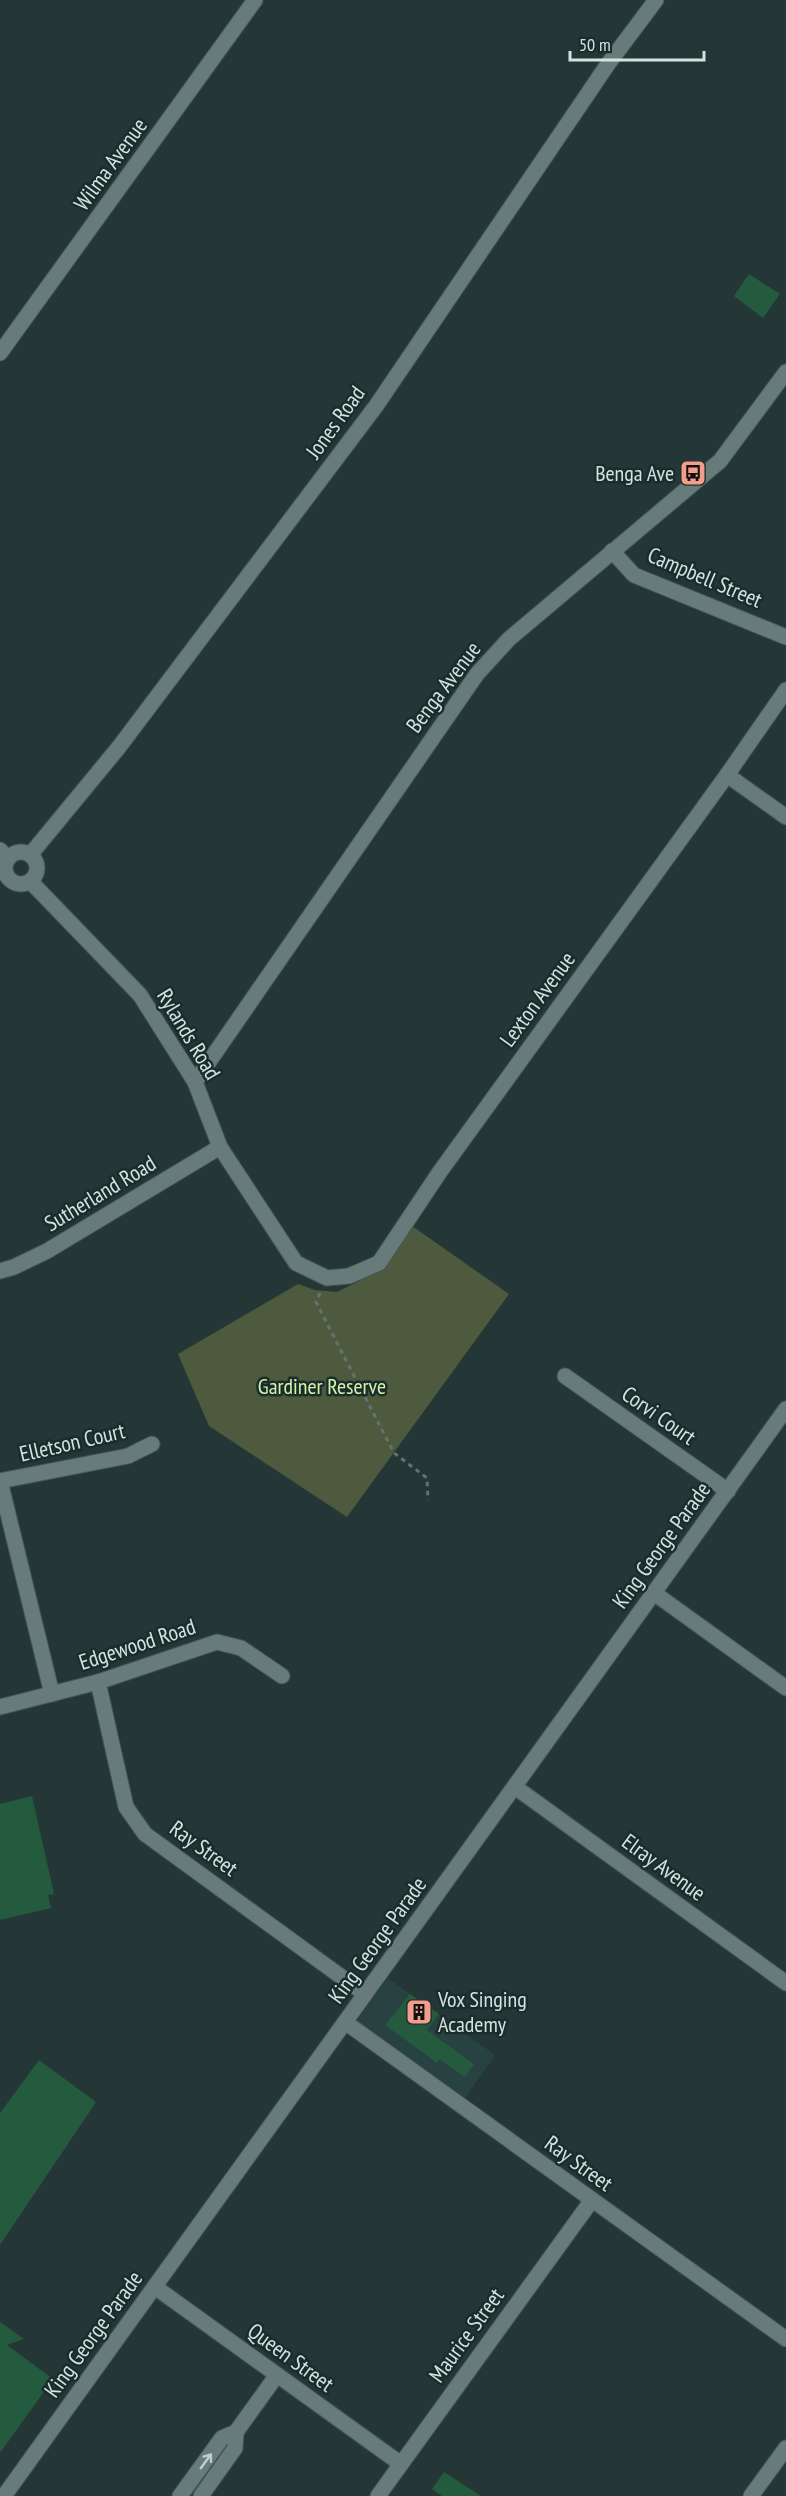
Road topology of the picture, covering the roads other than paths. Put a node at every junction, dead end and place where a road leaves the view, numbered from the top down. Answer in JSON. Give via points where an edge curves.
{"nodes":[{"id":1,"x":255,"y":0,"type":"edge"},
{"id":2,"x":656,"y":0,"type":"edge"},
{"id":3,"x":0,"y":353,"type":"edge"},
{"id":4,"x":786,"y":372,"type":"edge"},
{"id":5,"x":612,"y":550,"type":"junction"},
{"id":6,"x":786,"y":637,"type":"edge"},
{"id":7,"x":786,"y":690,"type":"edge"},
{"id":8,"x":727,"y":775,"type":"junction"},
{"id":9,"x":786,"y":817,"type":"edge"},
{"id":10,"x":4,"y":854,"type":"edge"},
{"id":11,"x":30,"y":855,"type":"junction"},
{"id":12,"x":30,"y":881,"type":"junction"},
{"id":13,"x":4,"y":883,"type":"edge"},
{"id":14,"x":195,"y":1082,"type":"junction"},
{"id":15,"x":220,"y":1147,"type":"junction"},
{"id":16,"x":296,"y":1263,"type":"joint"},
{"id":17,"x":0,"y":1271,"type":"edge"},
{"id":18,"x":565,"y":1376,"type":"dead end"},
{"id":19,"x":786,"y":1409,"type":"edge"},
{"id":20,"x":152,"y":1444,"type":"dead end"},
{"id":21,"x":0,"y":1481,"type":"edge"},
{"id":22,"x":728,"y":1491,"type":"junction"},
{"id":23,"x":654,"y":1593,"type":"junction"},
{"id":24,"x":282,"y":1676,"type":"dead end"},
{"id":25,"x":98,"y":1682,"type":"junction"},
{"id":26,"x":786,"y":1688,"type":"edge"},
{"id":27,"x":52,"y":1694,"type":"junction"},
{"id":28,"x":0,"y":1707,"type":"edge"},
{"id":29,"x":515,"y":1787,"type":"junction"},
{"id":30,"x":786,"y":1983,"type":"edge"},
{"id":31,"x":365,"y":1994,"type":"junction"},
{"id":32,"x":345,"y":2022,"type":"junction"},
{"id":33,"x":591,"y":2200,"type":"junction"},
{"id":34,"x":155,"y":2287,"type":"junction"},
{"id":35,"x":786,"y":2339,"type":"edge"},
{"id":36,"x":277,"y":2375,"type":"junction"},
{"id":37,"x":236,"y":2432,"type":"junction"},
{"id":38,"x":786,"y":2448,"type":"edge"},
{"id":39,"x":401,"y":2464,"type":"junction"},
{"id":40,"x":4,"y":2496,"type":"edge"},
{"id":41,"x":180,"y":2496,"type":"edge"},
{"id":42,"x":201,"y":2496,"type":"edge"},
{"id":43,"x":378,"y":2496,"type":"edge"},
{"id":44,"x":751,"y":2496,"type":"edge"}],
"edges":[{"from":1,"to":3,"type":"street","name":"Wilma Avenue"},
{"from":2,"to":11,"type":"street","name":"Jones Road","via":[[608,64],[376,406],[119,747]]},
{"from":4,"to":5,"type":"street","name":"Benga Avenue","via":[[720,461]]},
{"from":5,"to":6,"type":"street","name":"Campbell Street","via":[[634,575]]},
{"from":5,"to":14,"type":"street","name":"Benga Avenue","via":[[509,639],[477,674]]},
{"from":7,"to":8,"type":"street","name":"Lexton Avenue"},
{"from":8,"to":9,"type":"street"},
{"from":8,"to":16,"type":"street","name":"Lexton Avenue","via":[[439,1173],[379,1263],[350,1276],[327,1278]]},
{"from":10,"to":11,"type":"street"},
{"from":10,"to":13,"type":"street"},
{"from":11,"to":12,"type":"street","via":[[37,868]]},
{"from":12,"to":13,"type":"street"},
{"from":12,"to":14,"type":"street","name":"Rylands Road","via":[[140,995]]},
{"from":14,"to":15,"type":"street","name":"Rylands Road"},
{"from":15,"to":16,"type":"street","name":"Rylands Road"},
{"from":15,"to":17,"type":"street","name":"Sutherland Road","via":[[47,1251]]},
{"from":18,"to":22,"type":"street","name":"Corvi Court"},
{"from":19,"to":22,"type":"street","name":"King George Parade"},
{"from":20,"to":21,"type":"street","name":"Elletson Court","via":[[128,1456]]},
{"from":21,"to":27,"type":"street"},
{"from":22,"to":23,"type":"street","name":"King George Parade"},
{"from":23,"to":26,"type":"street"},
{"from":23,"to":29,"type":"street","name":"King George Parade"},
{"from":24,"to":25,"type":"street","name":"Edgewood Road","via":[[241,1648],[217,1642]]},
{"from":25,"to":27,"type":"street","name":"Edgewood Road"},
{"from":25,"to":31,"type":"street","name":"Ray Street","via":[[126,1807],[145,1833]]},
{"from":27,"to":28,"type":"street","name":"Edgewood Road"},
{"from":29,"to":30,"type":"street","name":"Elray Avenue"},
{"from":29,"to":31,"type":"street","name":"King George Parade"},
{"from":31,"to":32,"type":"street","name":"King George Parade"},
{"from":32,"to":33,"type":"street","name":"Ray Street"},
{"from":32,"to":34,"type":"street","name":"King George Parade"},
{"from":33,"to":35,"type":"street","name":"Ray Street"},
{"from":33,"to":39,"type":"street","name":"Maurice Street"},
{"from":34,"to":36,"type":"street","name":"Queen Street"},
{"from":34,"to":40,"type":"street","name":"King George Parade"},
{"from":36,"to":37,"type":"street"},
{"from":36,"to":39,"type":"street","name":"Queen Street"},
{"from":41,"to":37,"type":"street","one_way":true,"via":[[222,2438]]},
{"from":37,"to":42,"type":"street","via":[[235,2448]]},
{"from":38,"to":44,"type":"street"},
{"from":39,"to":43,"type":"street","name":"Maurice Street"}]}
